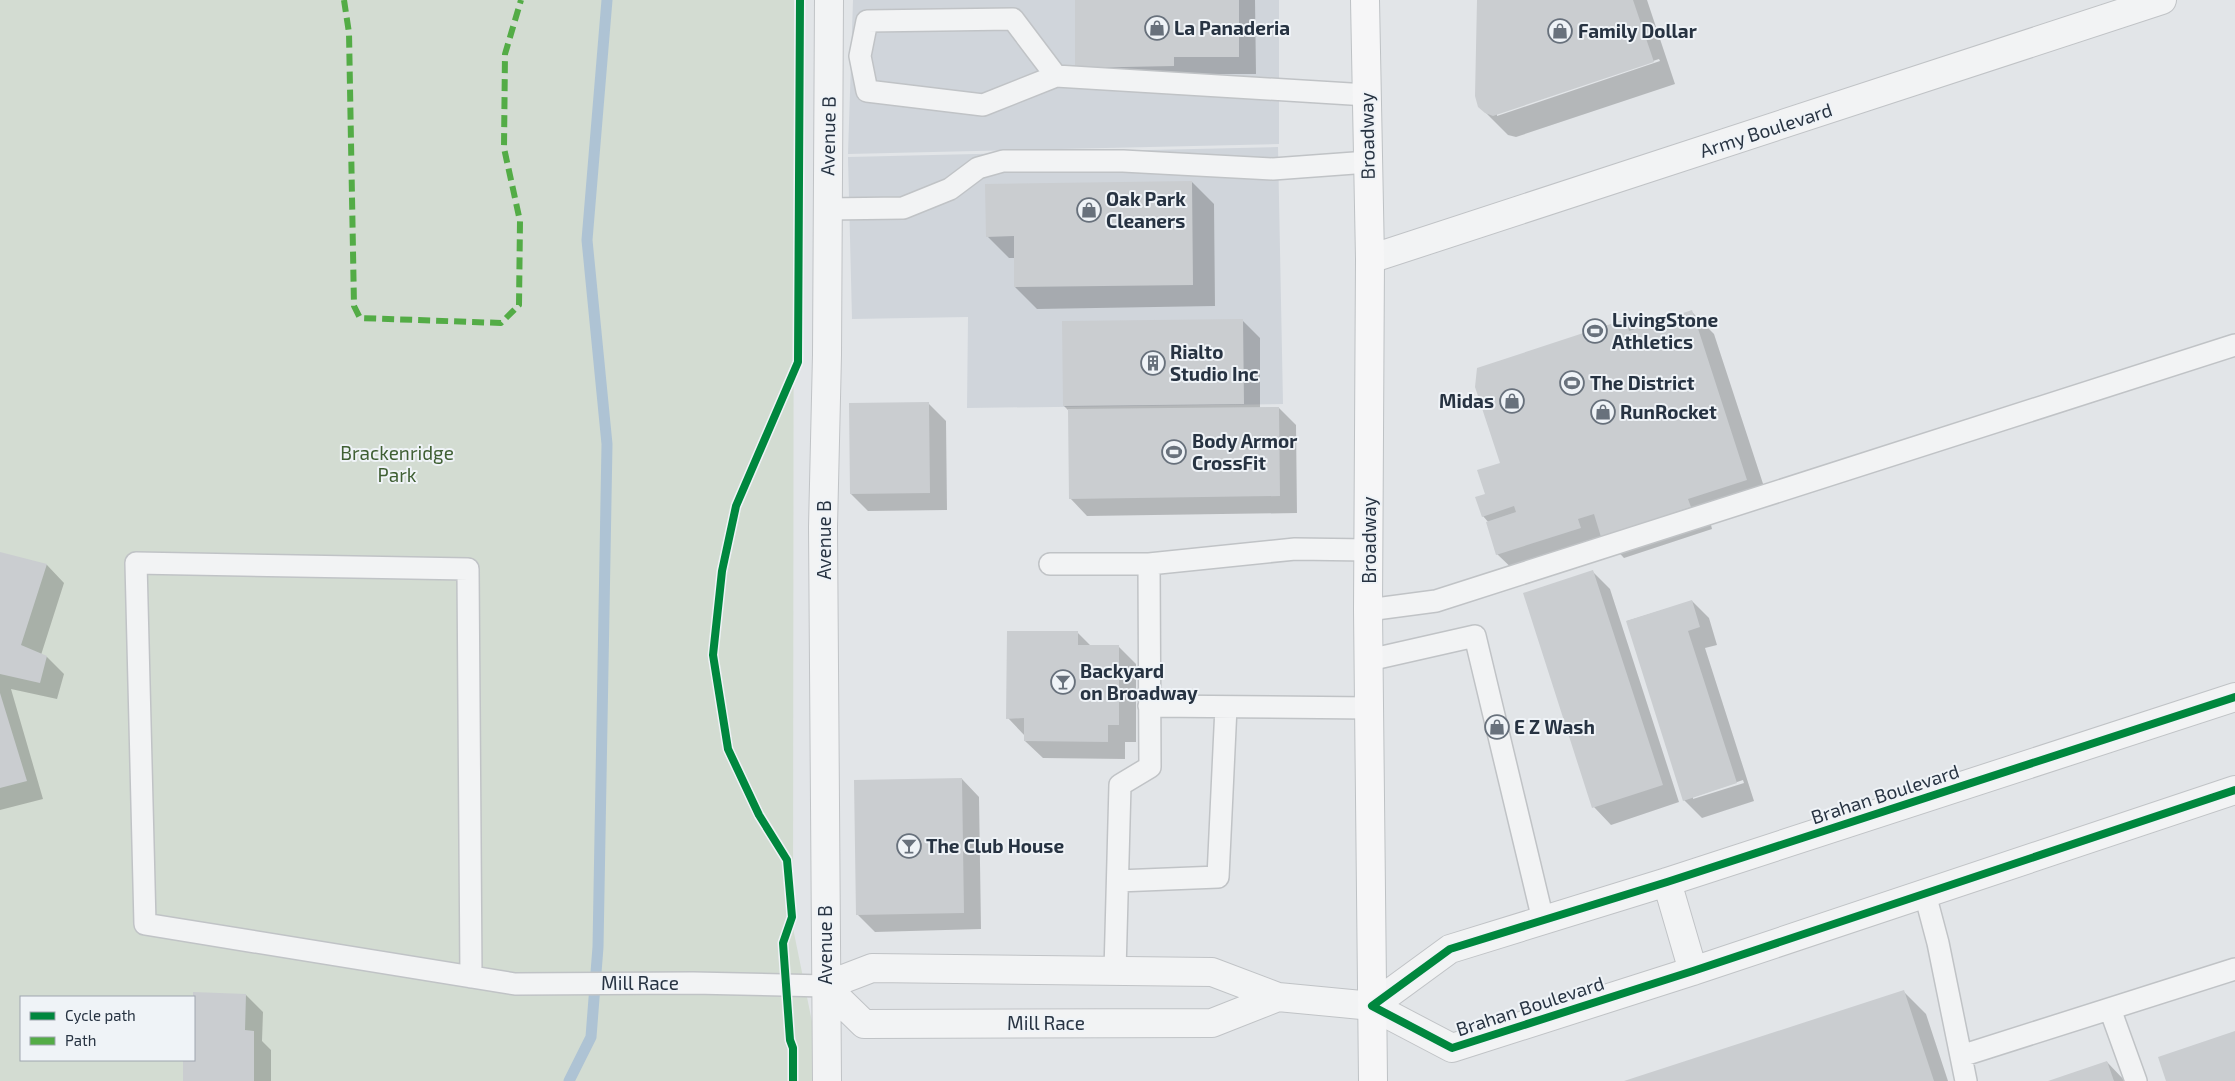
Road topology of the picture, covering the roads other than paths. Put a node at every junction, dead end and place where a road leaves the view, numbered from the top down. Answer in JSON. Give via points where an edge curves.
{"nodes":[{"id":1,"x":829,"y":0,"type":"edge"},
{"id":2,"x":1365,"y":0,"type":"edge"},
{"id":3,"x":2162,"y":0,"type":"edge"},
{"id":4,"x":829,"y":56,"type":"junction"},
{"id":5,"x":860,"y":56,"type":"junction"},
{"id":6,"x":1056,"y":76,"type":"junction"},
{"id":7,"x":1367,"y":95,"type":"junction"},
{"id":8,"x":1368,"y":162,"type":"junction"},
{"id":9,"x":827,"y":209,"type":"junction"},
{"id":10,"x":1370,"y":259,"type":"junction"},
{"id":11,"x":2235,"y":345,"type":"edge"},
{"id":12,"x":1369,"y":550,"type":"junction"},
{"id":13,"x":1050,"y":564,"type":"dead end"},
{"id":14,"x":1149,"y":564,"type":"junction"},
{"id":15,"x":1368,"y":610,"type":"junction"},
{"id":16,"x":1369,"y":660,"type":"junction"},
{"id":17,"x":2235,"y":696,"type":"edge"},
{"id":18,"x":1150,"y":706,"type":"junction"},
{"id":19,"x":1226,"y":707,"type":"junction"},
{"id":20,"x":1370,"y":708,"type":"junction"},
{"id":21,"x":2235,"y":790,"type":"edge"},
{"id":22,"x":1118,"y":880,"type":"junction"},
{"id":23,"x":1667,"y":882,"type":"junction"},
{"id":24,"x":1925,"y":894,"type":"junction"},
{"id":25,"x":1544,"y":920,"type":"junction"},
{"id":26,"x":2235,"y":969,"type":"edge"},
{"id":27,"x":1115,"y":971,"type":"junction"},
{"id":28,"x":1693,"y":971,"type":"junction"},
{"id":29,"x":471,"y":976,"type":"junction"},
{"id":30,"x":825,"y":986,"type":"junction"},
{"id":31,"x":1278,"y":997,"type":"junction"},
{"id":32,"x":1372,"y":1006,"type":"junction"},
{"id":33,"x":2110,"y":1009,"type":"junction"},
{"id":34,"x":1961,"y":1056,"type":"junction"},
{"id":35,"x":826,"y":1081,"type":"edge"},
{"id":36,"x":1372,"y":1081,"type":"edge"},
{"id":37,"x":1966,"y":1081,"type":"edge"},
{"id":38,"x":2136,"y":1081,"type":"edge"}],
"edges":[{"from":1,"to":4,"type":"street","name":"Avenue B"},
{"from":2,"to":7,"type":"main road","name":"Broadway"},
{"from":3,"to":10,"type":"street","name":"Army Boulevard"},
{"from":4,"to":5,"type":"lane"},
{"from":4,"to":9,"type":"street","name":"Avenue B"},
{"from":5,"to":6,"type":"lane","via":[[867,92],[973,104],[983,105]]},
{"from":5,"to":6,"type":"lane","via":[[867,21],[1013,19]]},
{"from":6,"to":7,"type":"lane"},
{"from":7,"to":8,"type":"main road","name":"Broadway"},
{"from":8,"to":9,"type":"lane","via":[[1273,169],[1124,161],[1003,161],[978,168],[950,188],[903,208]]},
{"from":8,"to":10,"type":"main road","name":"Broadway"},
{"from":9,"to":30,"type":"street","name":"Avenue B","via":[[823,527]]},
{"from":10,"to":12,"type":"main road","name":"Broadway"},
{"from":11,"to":15,"type":"lane","via":[[1436,601]]},
{"from":12,"to":14,"type":"lane","via":[[1295,549]]},
{"from":12,"to":15,"type":"main road","name":"Broadway"},
{"from":13,"to":14,"type":"lane"},
{"from":14,"to":18,"type":"lane"},
{"from":15,"to":16,"type":"main road","name":"Broadway"},
{"from":16,"to":20,"type":"main road","name":"Broadway"},
{"from":16,"to":25,"type":"lane","via":[[1475,636]]},
{"from":17,"to":23,"type":"street","name":"Brahan Boulevard"},
{"from":18,"to":19,"type":"lane"},
{"from":18,"to":22,"type":"lane","via":[[1150,767],[1120,785]]},
{"from":19,"to":20,"type":"lane"},
{"from":19,"to":22,"type":"lane","via":[[1218,877]]},
{"from":20,"to":32,"type":"main road","name":"Broadway"},
{"from":21,"to":24,"type":"street","name":"Brahan Boulevard"},
{"from":22,"to":27,"type":"lane"},
{"from":23,"to":25,"type":"street","name":"Brahan Boulevard"},
{"from":23,"to":28,"type":"street"},
{"from":24,"to":28,"type":"street","name":"Brahan Boulevard"},
{"from":24,"to":34,"type":"lane"},
{"from":25,"to":32,"type":"street","name":"Brahan Boulevard","via":[[1450,949]]},
{"from":26,"to":33,"type":"lane"},
{"from":27,"to":30,"type":"street","name":"Mill Race","via":[[872,968]]},
{"from":27,"to":31,"type":"street","name":"Mill Race","via":[[1212,972]]},
{"from":28,"to":32,"type":"street","name":"Brahan Boulevard","via":[[1452,1048]]},
{"from":29,"to":29,"type":"lane","name":"Mill Race","via":[[468,569],[136,562],[144,924]]},
{"from":29,"to":30,"type":"lane","name":"Mill Race","via":[[515,984]]},
{"from":30,"to":31,"type":"street","name":"Mill Race","via":[[864,1024],[1212,1023]]},
{"from":30,"to":35,"type":"street","name":"Avenue B"},
{"from":31,"to":32,"type":"street","name":"Mill Race"},
{"from":32,"to":36,"type":"main road","name":"Broadway"},
{"from":33,"to":34,"type":"lane"},
{"from":33,"to":38,"type":"lane"},
{"from":34,"to":37,"type":"lane"}]}
